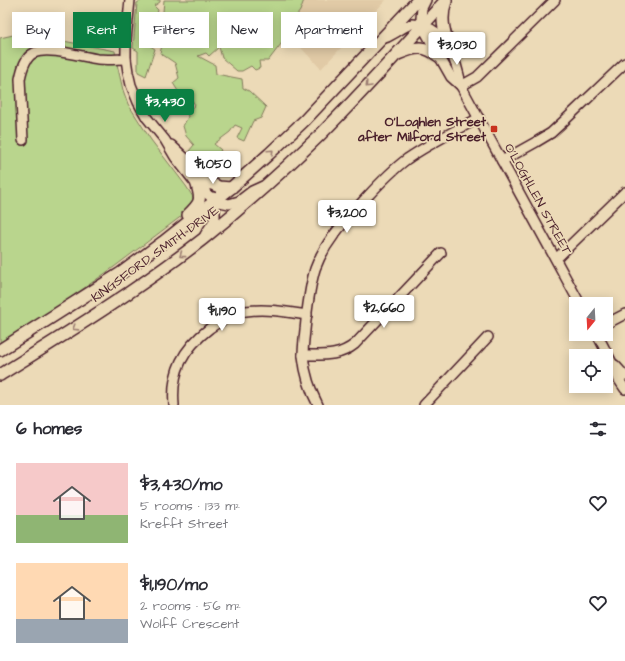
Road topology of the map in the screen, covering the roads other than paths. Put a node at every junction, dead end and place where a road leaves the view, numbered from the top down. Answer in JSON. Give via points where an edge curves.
{"nodes":[{"id":1,"x":130,"y":0,"type":"edge"},
{"id":2,"x":418,"y":0,"type":"edge"},
{"id":3,"x":426,"y":0,"type":"edge"},
{"id":4,"x":446,"y":0,"type":"edge"},
{"id":5,"x":555,"y":0,"type":"edge"},
{"id":6,"x":423,"y":25,"type":"junction"},
{"id":7,"x":381,"y":40,"type":"junction"},
{"id":8,"x":449,"y":48,"type":"junction"},
{"id":9,"x":394,"y":56,"type":"junction"},
{"id":10,"x":440,"y":57,"type":"junction"},
{"id":11,"x":126,"y":59,"type":"junction"},
{"id":12,"x":625,"y":63,"type":"edge"},
{"id":13,"x":461,"y":86,"type":"junction"},
{"id":14,"x":478,"y":118,"type":"junction"},
{"id":15,"x":23,"y":140,"type":"dead end"},
{"id":16,"x":502,"y":161,"type":"junction"},
{"id":17,"x":201,"y":183,"type":"junction"},
{"id":18,"x":266,"y":185,"type":"junction"},
{"id":19,"x":231,"y":188,"type":"junction"},
{"id":20,"x":625,"y":192,"type":"edge"},
{"id":21,"x":215,"y":201,"type":"junction"},
{"id":22,"x":203,"y":239,"type":"junction"},
{"id":23,"x":163,"y":242,"type":"junction"},
{"id":24,"x":441,"y":253,"type":"dead end"},
{"id":25,"x":556,"y":259,"type":"junction"},
{"id":26,"x":576,"y":297,"type":"edge"},
{"id":27,"x":625,"y":314,"type":"edge"},
{"id":28,"x":307,"y":315,"type":"junction"},
{"id":29,"x":613,"y":320,"type":"edge"},
{"id":30,"x":488,"y":337,"type":"dead end"},
{"id":31,"x":0,"y":350,"type":"edge"},
{"id":32,"x":303,"y":355,"type":"junction"},
{"id":33,"x":613,"y":364,"type":"edge"},
{"id":34,"x":613,"y":365,"type":"edge"},
{"id":35,"x":0,"y":375,"type":"edge"},
{"id":36,"x":625,"y":376,"type":"edge"},
{"id":37,"x":625,"y":389,"type":"edge"},
{"id":38,"x":174,"y":405,"type":"edge"},
{"id":39,"x":318,"y":405,"type":"edge"},
{"id":40,"x":424,"y":405,"type":"edge"}],
"edges":[{"from":1,"to":11,"type":"street"},
{"from":2,"to":7,"type":"main road","name":"KINGSFORD SMITH DRIVE"},
{"from":3,"to":6,"type":"street","name":"O'LOGHLEN STREET","via":[[422,8]]},
{"from":4,"to":6,"type":"main road","name":"KINGSFORD SMITH DRIVE"},
{"from":4,"to":8,"type":"main road","via":[[442,20]]},
{"from":5,"to":13,"type":"street","via":[[477,77]]},
{"from":6,"to":7,"type":"street","via":[[413,24],[401,28]]},
{"from":6,"to":8,"type":"street","name":"O'LOGHLEN STREET","via":[[440,36]]},
{"from":6,"to":9,"type":"main road","name":"KINGSFORD SMITH DRIVE"},
{"from":6,"to":10,"type":"street","name":"O'LOGHLEN STREET"},
{"from":19,"to":7,"type":"main road","name":"KINGSFORD SMITH DRIVE","one_way":true,"via":[[304,120]]},
{"from":8,"to":13,"type":"street","name":"O'LOGHLEN STREET"},
{"from":9,"to":10,"type":"main road","via":[[419,48],[431,50]]},
{"from":9,"to":18,"type":"main road","name":"KINGSFORD SMITH DRIVE","one_way":true,"via":[[321,134]]},
{"from":10,"to":13,"type":"street","name":"O'LOGHLEN STREET","via":[[451,77]]},
{"from":11,"to":15,"type":"street","via":[[99,59],[53,51],[34,53],[21,70]]},
{"from":11,"to":17,"type":"street","via":[[131,85],[138,102],[175,157]]},
{"from":12,"to":16,"type":"street","via":[[551,133]]},
{"from":13,"to":14,"type":"street","name":"O'LOGHLEN STREET"},
{"from":14,"to":16,"type":"street","name":"O'LOGHLEN STREET"},
{"from":14,"to":28,"type":"street","via":[[420,150],[397,166],[344,222],[330,239],[316,268]]},
{"from":16,"to":25,"type":"street","name":"O'LOGHLEN STREET"},
{"from":17,"to":19,"type":"main road"},
{"from":17,"to":21,"type":"street"},
{"from":17,"to":23,"type":"main road","via":[[198,205]]},
{"from":18,"to":21,"type":"street","via":[[239,201],[229,204]]},
{"from":18,"to":22,"type":"main road","name":"KINGSFORD SMITH DRIVE"},
{"from":19,"to":21,"type":"main road","name":"KINGSFORD SMITH DRIVE"},
{"from":20,"to":25,"type":"street"},
{"from":21,"to":22,"type":"street","via":[[215,219]]},
{"from":21,"to":23,"type":"main road","name":"KINGSFORD SMITH DRIVE"},
{"from":22,"to":35,"type":"main road","name":"KINGSFORD SMITH DRIVE","one_way":true,"via":[[80,326]]},
{"from":23,"to":31,"type":"main road","name":"KINGSFORD SMITH DRIVE","via":[[121,273]]},
{"from":24,"to":32,"type":"street","via":[[345,352],[332,355]]},
{"from":25,"to":26,"type":"street","name":"O'LOGHLEN STREET"},
{"from":27,"to":29,"type":"street"},
{"from":28,"to":32,"type":"street"},
{"from":28,"to":38,"type":"street","via":[[258,310],[233,314],[221,320],[193,342],[185,353],[175,378]]},
{"from":30,"to":40,"type":"street"},
{"from":32,"to":39,"type":"street","via":[[306,373]]},
{"from":33,"to":36,"type":"street"},
{"from":34,"to":37,"type":"street"}]}
